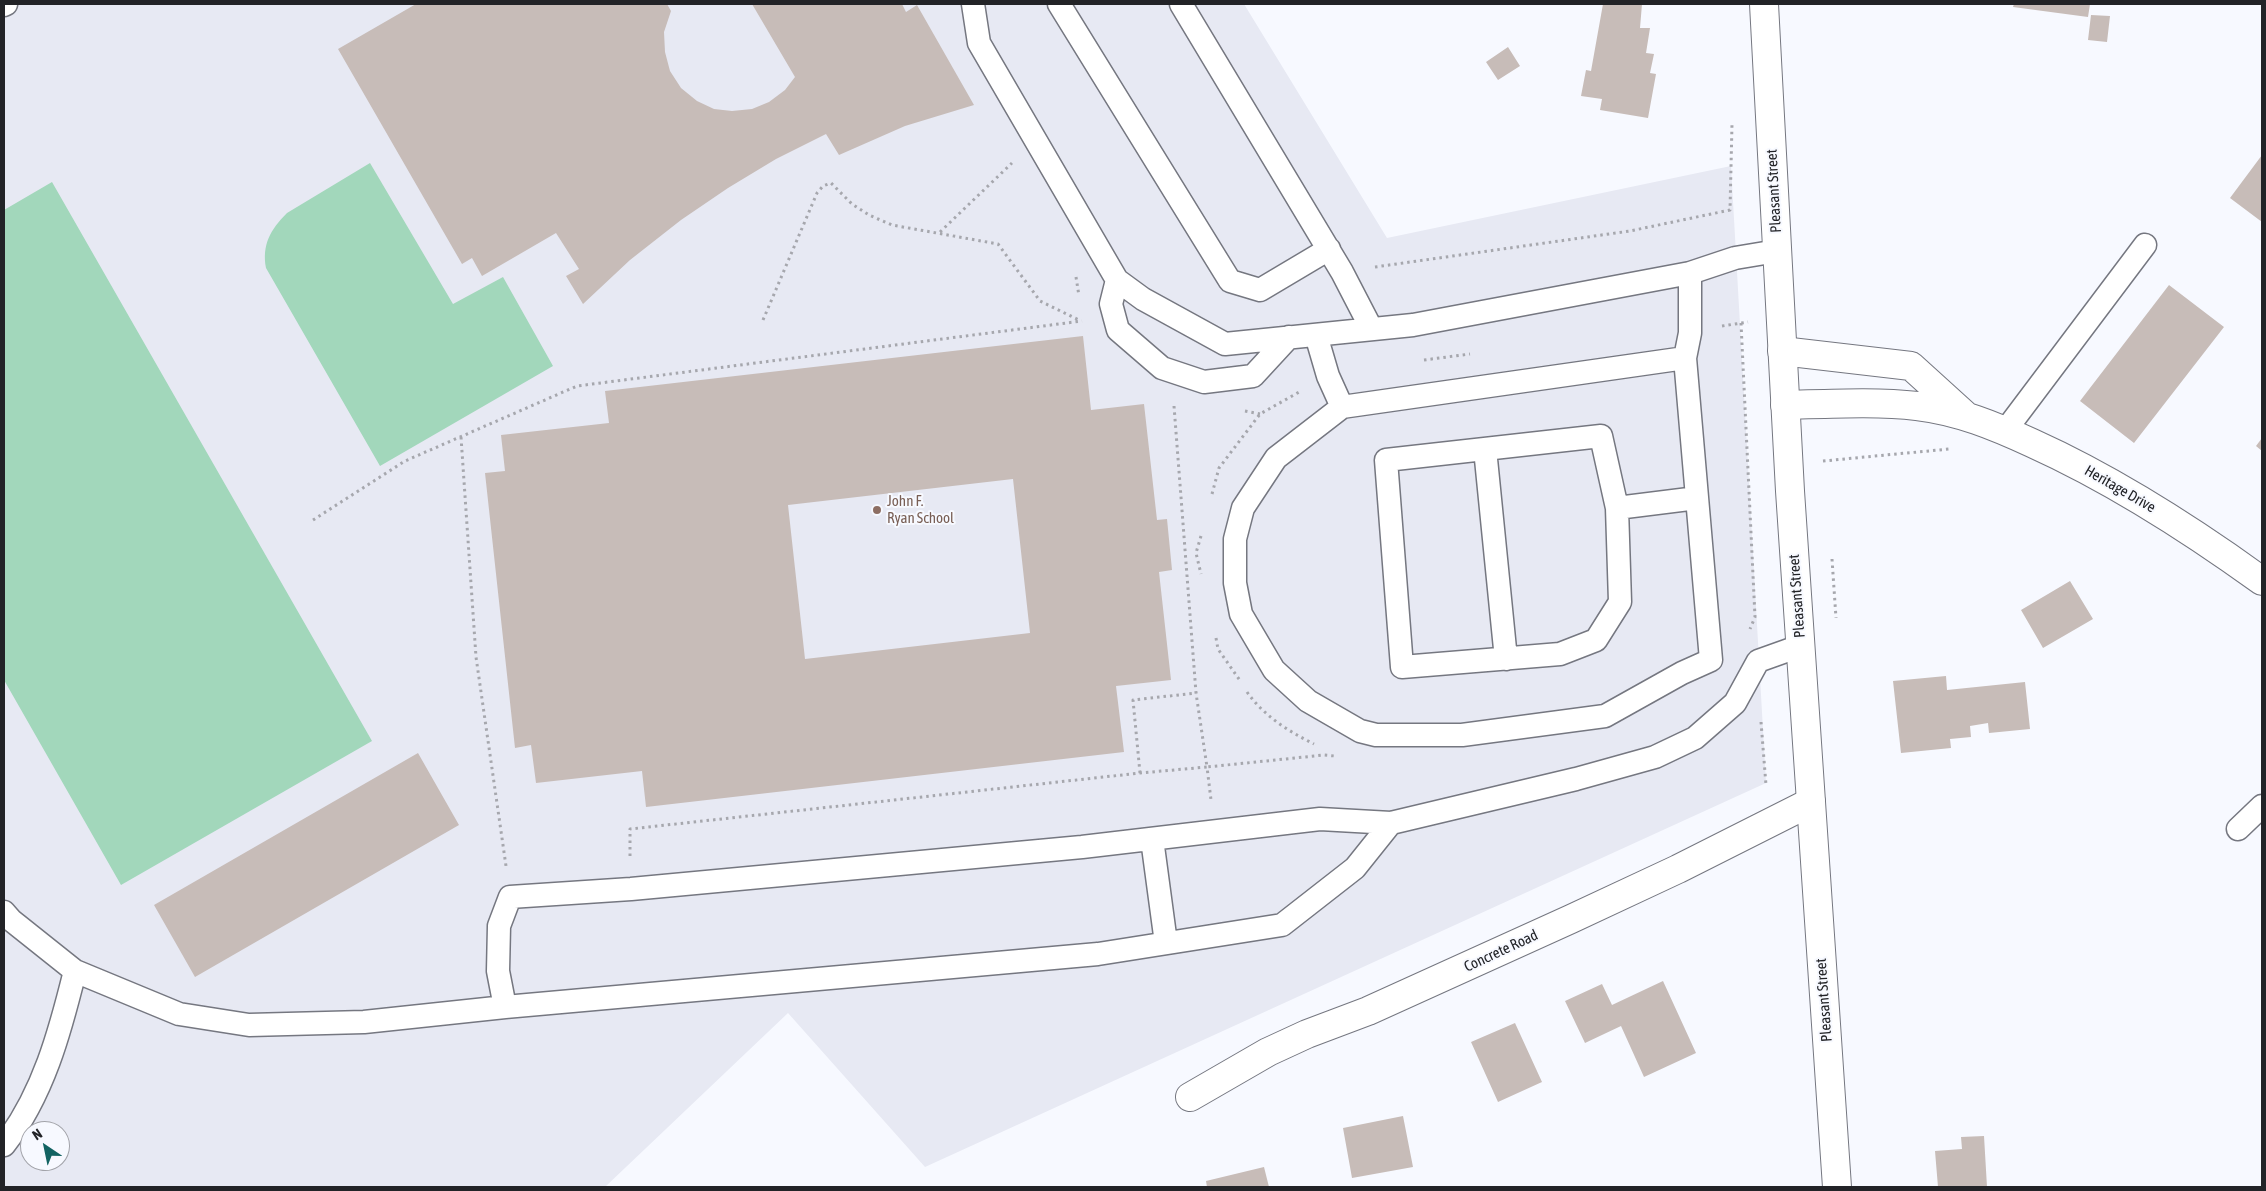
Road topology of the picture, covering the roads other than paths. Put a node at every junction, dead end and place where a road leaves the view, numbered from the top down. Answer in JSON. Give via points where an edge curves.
{"nodes":[{"id":1,"x":973,"y":4,"type":"edge"},
{"id":2,"x":1059,"y":4,"type":"edge"},
{"id":3,"x":1181,"y":4,"type":"edge"},
{"id":4,"x":1764,"y":4,"type":"edge"},
{"id":5,"x":2145,"y":245,"type":"dead end"},
{"id":6,"x":1328,"y":249,"type":"junction"},
{"id":7,"x":1777,"y":250,"type":"junction"},
{"id":8,"x":1690,"y":273,"type":"junction"},
{"id":9,"x":1117,"y":280,"type":"junction"},
{"id":10,"x":1372,"y":328,"type":"junction"},
{"id":11,"x":1316,"y":335,"type":"junction"},
{"id":12,"x":1289,"y":337,"type":"junction"},
{"id":13,"x":1782,"y":350,"type":"junction"},
{"id":14,"x":1685,"y":358,"type":"junction"},
{"id":15,"x":1785,"y":405,"type":"junction"},
{"id":16,"x":1342,"y":407,"type":"junction"},
{"id":17,"x":1966,"y":416,"type":"junction"},
{"id":18,"x":2005,"y":431,"type":"junction"},
{"id":19,"x":1485,"y":449,"type":"junction"},
{"id":20,"x":1697,"y":498,"type":"junction"},
{"id":21,"x":1617,"y":508,"type":"junction"},
{"id":22,"x":2262,"y":582,"type":"edge"},
{"id":23,"x":1800,"y":646,"type":"junction"},
{"id":24,"x":1506,"y":659,"type":"junction"},
{"id":25,"x":1811,"y":802,"type":"junction"},
{"id":26,"x":2262,"y":806,"type":"edge"},
{"id":27,"x":1391,"y":824,"type":"junction"},
{"id":28,"x":2238,"y":830,"type":"dead end"},
{"id":29,"x":1152,"y":839,"type":"junction"},
{"id":30,"x":4,"y":912,"type":"edge"},
{"id":31,"x":1166,"y":943,"type":"junction"},
{"id":32,"x":75,"y":971,"type":"junction"},
{"id":33,"x":505,"y":1007,"type":"junction"},
{"id":34,"x":1190,"y":1096,"type":"dead end"},
{"id":35,"x":4,"y":1145,"type":"edge"},
{"id":36,"x":1837,"y":1187,"type":"edge"}],
"edges":[{"from":1,"to":9,"type":"lane","via":[[979,43]]},
{"from":2,"to":6,"type":"lane","via":[[1230,281],[1260,290]]},
{"from":3,"to":6,"type":"lane"},
{"from":4,"to":7,"type":"street","name":"Pleasant Street"},
{"from":5,"to":18,"type":"lane"},
{"from":6,"to":10,"type":"lane"},
{"from":7,"to":8,"type":"lane","via":[[1735,258]]},
{"from":7,"to":13,"type":"street","name":"Pleasant Street"},
{"from":8,"to":10,"type":"lane","via":[[1413,325]]},
{"from":8,"to":14,"type":"lane","via":[[1690,332]]},
{"from":9,"to":12,"type":"lane","via":[[1143,299],[1225,344]]},
{"from":9,"to":12,"type":"lane","via":[[1111,304],[1118,330],[1162,368],[1204,382],[1253,376]]},
{"from":10,"to":11,"type":"lane"},
{"from":11,"to":12,"type":"lane"},
{"from":11,"to":16,"type":"lane","via":[[1328,376]]},
{"from":13,"to":15,"type":"street","name":"Pleasant Street"},
{"from":13,"to":17,"type":"street","name":"Heritage Drive","via":[[1911,366]]},
{"from":14,"to":16,"type":"lane"},
{"from":14,"to":20,"type":"lane"},
{"from":15,"to":17,"type":"street","name":"Heritage Drive","via":[[1917,406]]},
{"from":15,"to":23,"type":"street","name":"Pleasant Street"},
{"from":16,"to":20,"type":"lane","via":[[1276,458],[1244,508],[1235,539],[1235,580],[1241,614],[1274,670],[1308,701],[1360,731],[1376,735],[1462,735],[1605,716],[1711,660]]},
{"from":17,"to":18,"type":"street","name":"Heritage Drive"},
{"from":18,"to":22,"type":"street","name":"Heritage Drive","via":[[2072,461],[2152,508],[2222,552]]},
{"from":19,"to":21,"type":"lane","via":[[1601,436]]},
{"from":19,"to":24,"type":"lane"},
{"from":19,"to":24,"type":"lane","via":[[1386,460],[1402,667]]},
{"from":20,"to":21,"type":"lane"},
{"from":21,"to":24,"type":"lane","via":[[1620,602],[1596,640],[1560,654]]},
{"from":23,"to":25,"type":"street","name":"Pleasant Street"},
{"from":23,"to":27,"type":"lane","via":[[1758,661],[1735,704],[1695,738],[1655,757]]},
{"from":25,"to":34,"type":"street","name":"Concrete Road","via":[[1678,869],[1368,1011],[1268,1052]]},
{"from":25,"to":36,"type":"street","name":"Pleasant Street"},
{"from":26,"to":28,"type":"lane"},
{"from":27,"to":29,"type":"lane","via":[[1320,819]]},
{"from":27,"to":31,"type":"lane","via":[[1355,868],[1282,925]]},
{"from":29,"to":31,"type":"lane"},
{"from":29,"to":33,"type":"lane","via":[[631,889],[510,896],[499,926],[498,971]]},
{"from":30,"to":32,"type":"lane"},
{"from":31,"to":33,"type":"lane","via":[[1098,954]]},
{"from":32,"to":33,"type":"lane","via":[[179,1014],[249,1025],[364,1022]]},
{"from":32,"to":35,"type":"lane","via":[[60,1033],[36,1092]]}]}
